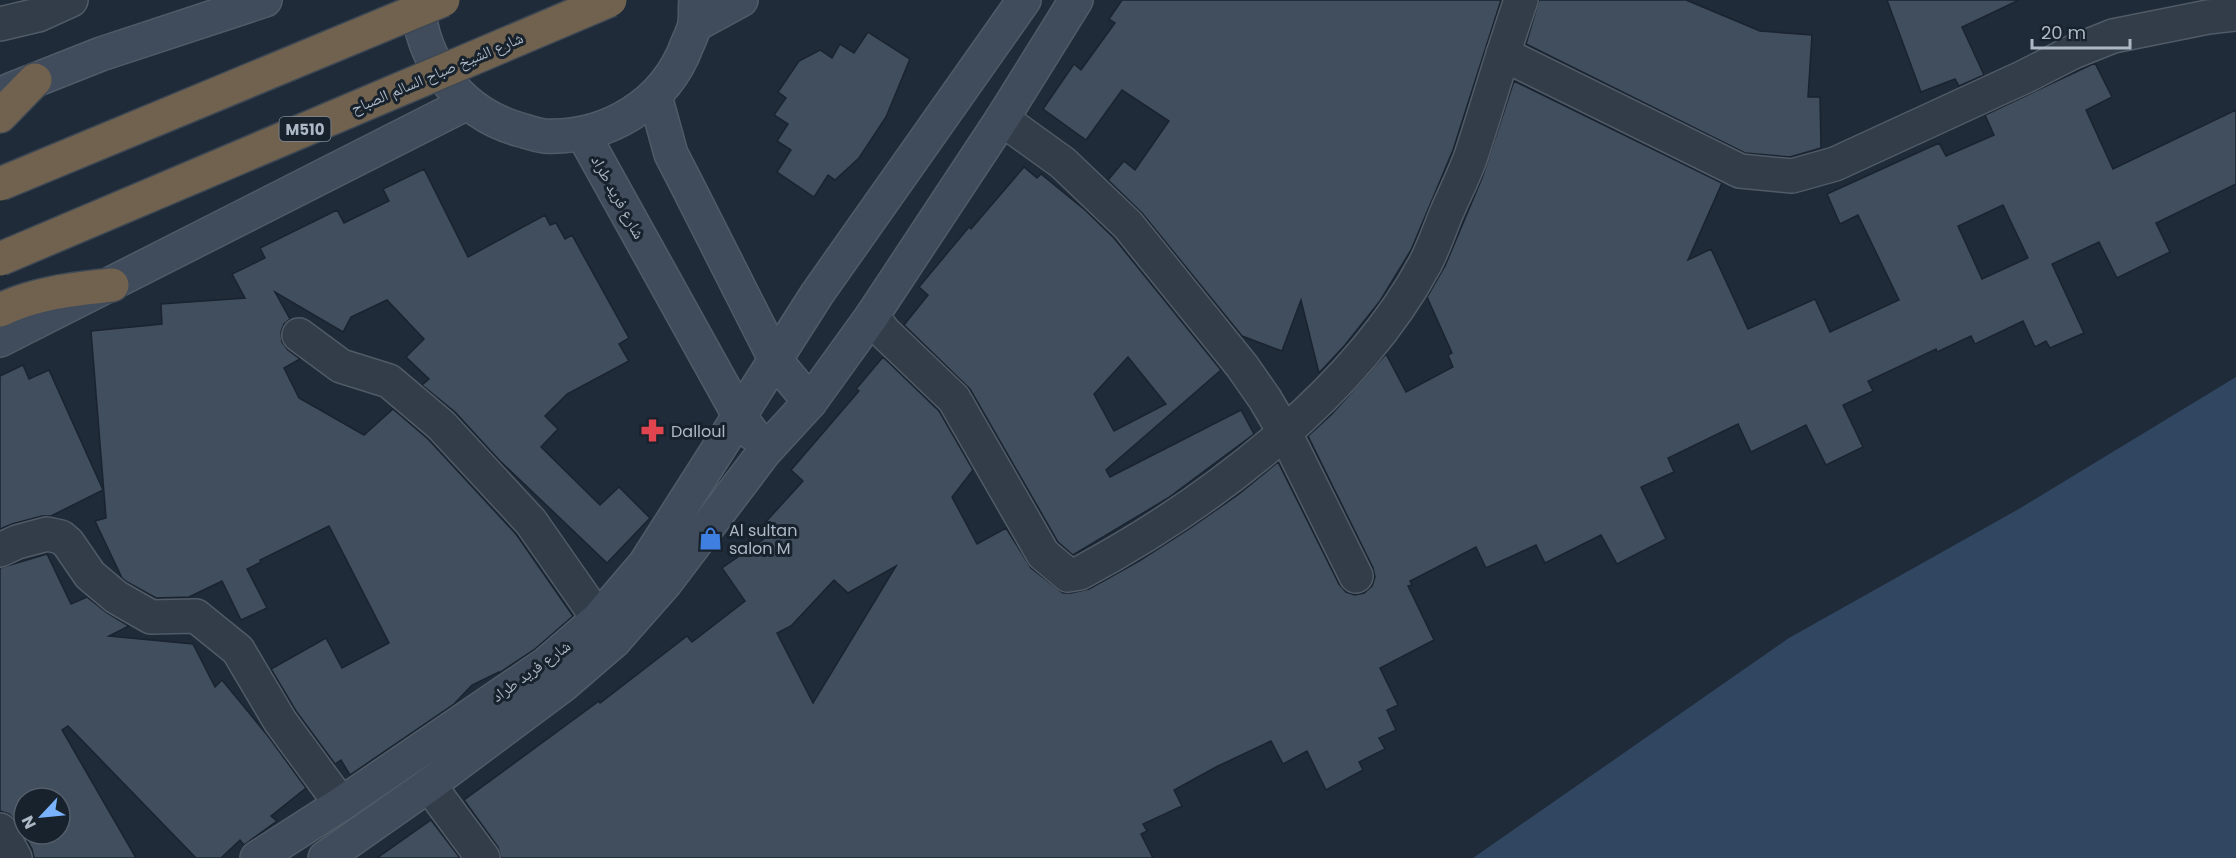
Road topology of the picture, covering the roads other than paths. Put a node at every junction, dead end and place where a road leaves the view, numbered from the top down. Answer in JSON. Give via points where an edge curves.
{"nodes":[{"id":1,"x":71,"y":0,"type":"edge"},
{"id":2,"x":265,"y":0,"type":"edge"},
{"id":3,"x":418,"y":0,"type":"edge"},
{"id":4,"x":443,"y":0,"type":"edge"},
{"id":5,"x":610,"y":0,"type":"edge"},
{"id":6,"x":741,"y":0,"type":"edge"},
{"id":7,"x":1024,"y":0,"type":"edge"},
{"id":8,"x":1076,"y":0,"type":"edge"},
{"id":9,"x":1521,"y":0,"type":"edge"},
{"id":10,"x":695,"y":12,"type":"edge"},
{"id":11,"x":2236,"y":14,"type":"edge"},
{"id":12,"x":0,"y":24,"type":"edge"},
{"id":13,"x":1503,"y":54,"type":"junction"},
{"id":14,"x":35,"y":80,"type":"junction"},
{"id":15,"x":0,"y":94,"type":"edge"},
{"id":16,"x":655,"y":96,"type":"junction"},
{"id":17,"x":467,"y":103,"type":"junction"},
{"id":18,"x":0,"y":116,"type":"edge"},
{"id":19,"x":1002,"y":119,"type":"junction"},
{"id":20,"x":583,"y":134,"type":"junction"},
{"id":21,"x":0,"y":184,"type":"edge"},
{"id":22,"x":0,"y":259,"type":"edge"},
{"id":23,"x":112,"y":285,"type":"junction"},
{"id":24,"x":0,"y":310,"type":"edge"},
{"id":25,"x":872,"y":316,"type":"junction"},
{"id":26,"x":299,"y":335,"type":"dead end"},
{"id":27,"x":0,"y":340,"type":"edge"},
{"id":28,"x":776,"y":361,"type":"junction"},
{"id":29,"x":810,"y":402,"type":"junction"},
{"id":30,"x":740,"y":417,"type":"junction"},
{"id":31,"x":1285,"y":433,"type":"junction"},
{"id":32,"x":765,"y":451,"type":"junction"},
{"id":33,"x":0,"y":550,"type":"edge"},
{"id":34,"x":1356,"y":576,"type":"dead end"},
{"id":35,"x":606,"y":630,"type":"junction"},
{"id":36,"x":429,"y":786,"type":"junction"},
{"id":37,"x":341,"y":804,"type":"junction"},
{"id":38,"x":0,"y":830,"type":"edge"},
{"id":39,"x":15,"y":858,"type":"edge"},
{"id":40,"x":257,"y":858,"type":"edge"},
{"id":41,"x":325,"y":858,"type":"edge"},
{"id":42,"x":483,"y":858,"type":"edge"}],
"edges":[{"from":1,"to":12,"type":"street","via":[[38,15]]},
{"from":2,"to":14,"type":"street"},
{"from":3,"to":17,"type":"street","via":[[428,49],[444,79]]},
{"from":4,"to":21,"type":"highway","bridge":true},
{"from":5,"to":22,"type":"highway","name":"شارع الشيخ صباح السالم الصباح","number":"M510","bridge":true},
{"from":6,"to":10,"type":"street"},
{"from":7,"to":28,"type":"street","name":"شارع فريد طراد","via":[[817,294]]},
{"from":8,"to":19,"type":"street","name":"شارع فريد طراد"},
{"from":9,"to":13,"type":"street"},
{"from":10,"to":16,"type":"street","via":[[680,63]]},
{"from":11,"to":13,"type":"street","via":[[2113,36],[1835,164],[1792,176],[1729,167]]},
{"from":13,"to":31,"type":"street","via":[[1470,158],[1425,264],[1380,332],[1328,394]]},
{"from":14,"to":15,"type":"street"},
{"from":14,"to":18,"type":"highway"},
{"from":16,"to":20,"type":"street","via":[[622,121]]},
{"from":16,"to":28,"type":"street","via":[[671,154]]},
{"from":17,"to":20,"type":"street","via":[[502,125],[542,136]]},
{"from":17,"to":23,"type":"street"},
{"from":19,"to":25,"type":"street","name":"شارع فريد طراد"},
{"from":19,"to":31,"type":"street","via":[[1063,163],[1128,225],[1242,366]]},
{"from":20,"to":30,"type":"street","name":"شارع فريد طراد"},
{"from":23,"to":24,"type":"highway","via":[[62,290],[24,299]]},
{"from":23,"to":27,"type":"street"},
{"from":25,"to":29,"type":"street","name":"شارع فريد طراد"},
{"from":25,"to":31,"type":"street","via":[[954,399],[1043,554],[1068,575],[1080,573],[1163,524]]},
{"from":26,"to":35,"type":"street","via":[[341,366],[389,381],[441,425],[531,522]]},
{"from":28,"to":29,"type":"street"},
{"from":28,"to":30,"type":"street","name":"شارع فريد طراد"},
{"from":29,"to":32,"type":"street","name":"شارع فريد طراد"},
{"from":30,"to":32,"type":"street","name":"شارع فريد طراد"},
{"from":30,"to":35,"type":"street","name":"شارع فريد طراد"},
{"from":31,"to":34,"type":"street"},
{"from":32,"to":35,"type":"street","name":"شارع فريد طراد","via":[[666,582]]},
{"from":33,"to":37,"type":"street","via":[[47,534],[61,537],[90,574],[116,597],[151,617],[196,616],[238,650],[280,721]]},
{"from":35,"to":36,"type":"street","name":"شارع فريد طراد","via":[[563,685]]},
{"from":35,"to":37,"type":"street","name":"شارع فريد طراد","via":[[546,664]]},
{"from":36,"to":41,"type":"street","name":"شارع فريد طراد"},
{"from":36,"to":42,"type":"street"},
{"from":37,"to":40,"type":"street","name":"شارع فريد طراد"},
{"from":38,"to":39,"type":"street"}]}
